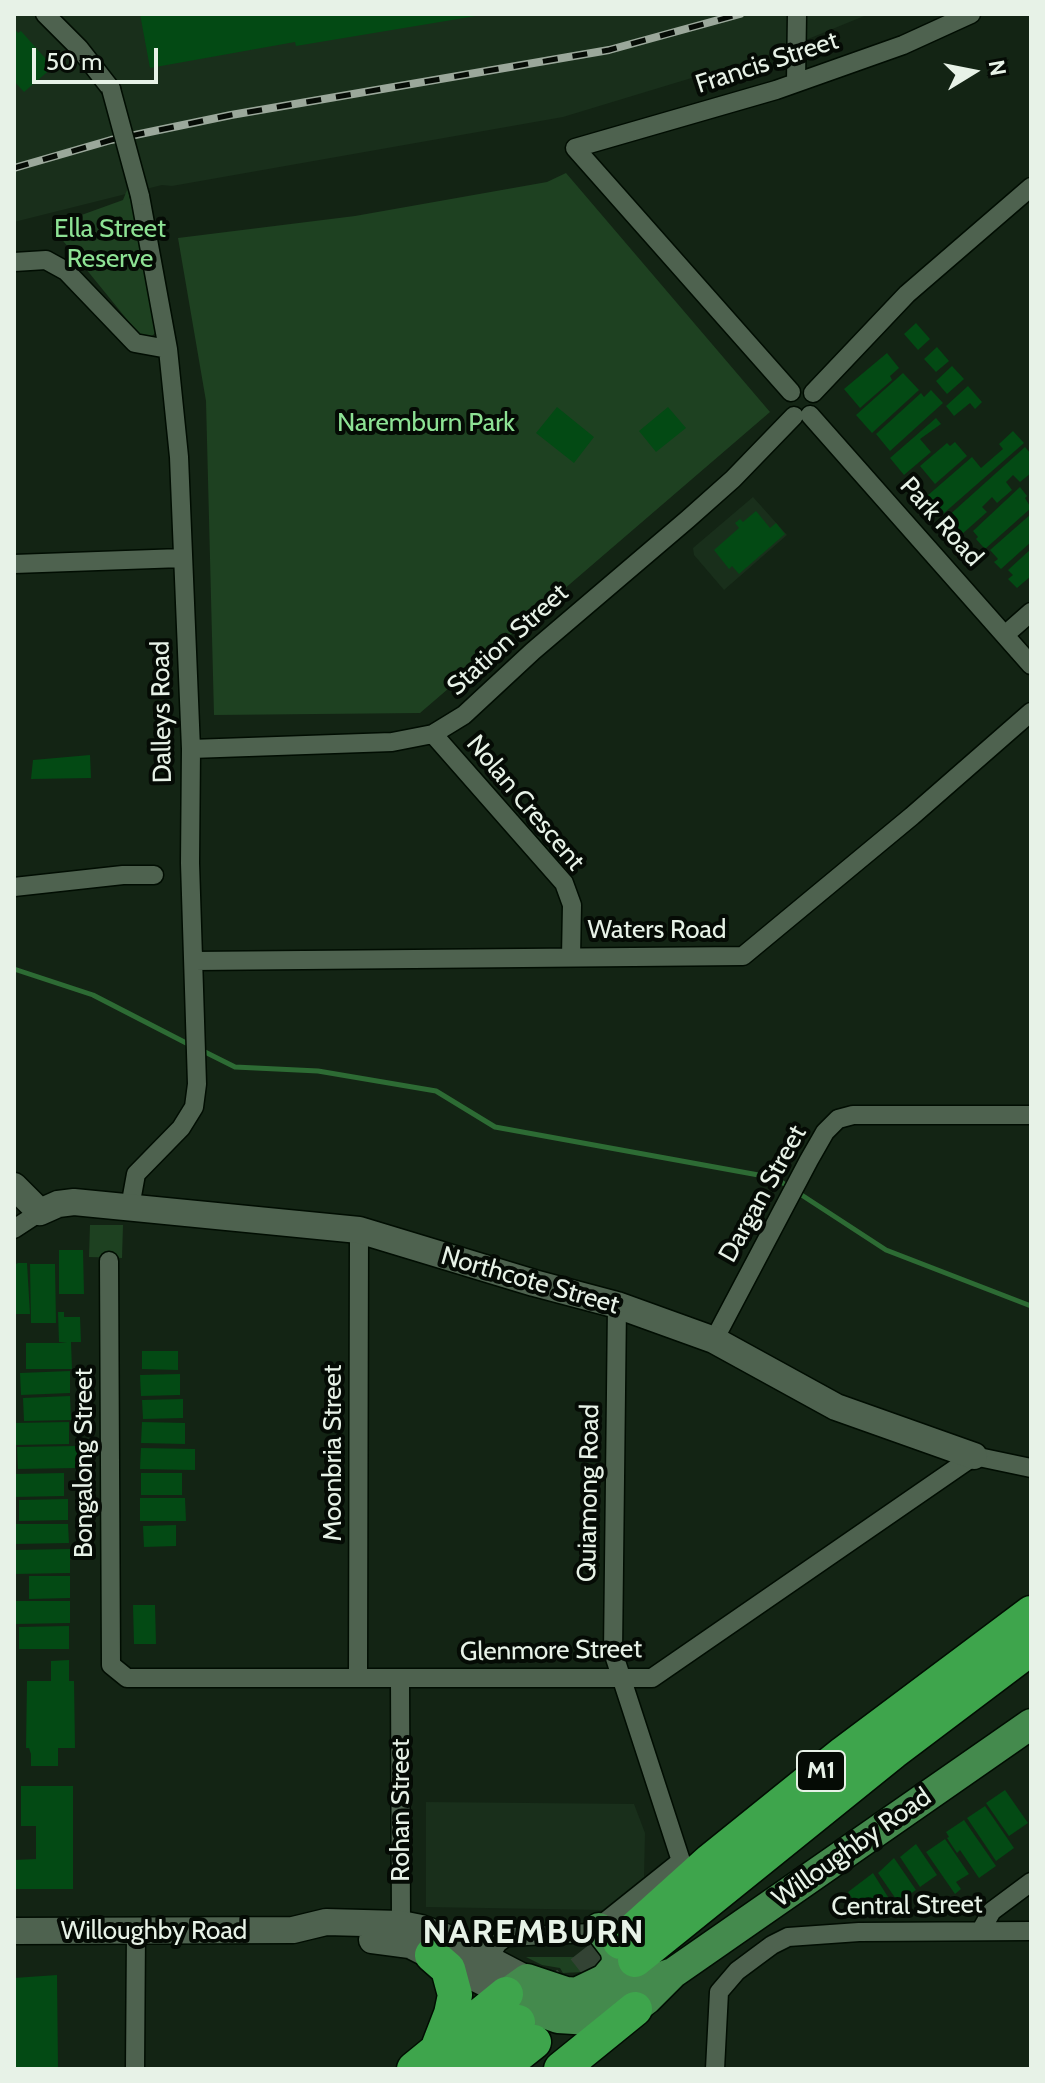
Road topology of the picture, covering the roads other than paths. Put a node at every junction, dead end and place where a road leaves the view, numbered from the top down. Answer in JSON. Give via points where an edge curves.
{"nodes":[{"id":1,"x":45,"y":14,"type":"edge"},
{"id":2,"x":797,"y":14,"type":"edge"},
{"id":3,"x":971,"y":14,"type":"edge"},
{"id":4,"x":796,"y":82,"type":"junction"},
{"id":5,"x":1031,"y":187,"type":"edge"},
{"id":6,"x":14,"y":262,"type":"edge"},
{"id":7,"x":168,"y":349,"type":"junction"},
{"id":8,"x":791,"y":392,"type":"junction"},
{"id":9,"x":813,"y":393,"type":"junction"},
{"id":10,"x":802,"y":416,"type":"junction"},
{"id":11,"x":182,"y":558,"type":"junction"},
{"id":12,"x":14,"y":564,"type":"edge"},
{"id":13,"x":1031,"y":612,"type":"edge"},
{"id":14,"x":1006,"y":634,"type":"junction"},
{"id":15,"x":1031,"y":665,"type":"edge"},
{"id":16,"x":1031,"y":712,"type":"edge"},
{"id":17,"x":433,"y":734,"type":"junction"},
{"id":18,"x":191,"y":749,"type":"junction"},
{"id":19,"x":154,"y":875,"type":"dead end"},
{"id":20,"x":14,"y":887,"type":"edge"},
{"id":21,"x":571,"y":957,"type":"junction"},
{"id":22,"x":194,"y":961,"type":"junction"},
{"id":23,"x":1031,"y":1115,"type":"edge"},
{"id":24,"x":14,"y":1186,"type":"edge"},
{"id":25,"x":130,"y":1207,"type":"junction"},
{"id":26,"x":40,"y":1212,"type":"junction"},
{"id":27,"x":14,"y":1229,"type":"edge"},
{"id":28,"x":359,"y":1230,"type":"junction"},
{"id":29,"x":109,"y":1261,"type":"dead end"},
{"id":30,"x":617,"y":1305,"type":"junction"},
{"id":31,"x":714,"y":1340,"type":"junction"},
{"id":32,"x":974,"y":1456,"type":"junction"},
{"id":33,"x":1031,"y":1468,"type":"edge"},
{"id":34,"x":1031,"y":1613,"type":"edge"},
{"id":35,"x":1031,"y":1648,"type":"edge"},
{"id":36,"x":111,"y":1665,"type":"joint"},
{"id":37,"x":358,"y":1677,"type":"junction"},
{"id":38,"x":400,"y":1678,"type":"junction"},
{"id":39,"x":622,"y":1679,"type":"junction"},
{"id":40,"x":1031,"y":1724,"type":"edge"},
{"id":41,"x":1031,"y":1882,"type":"edge"},
{"id":42,"x":981,"y":1930,"type":"junction"},
{"id":43,"x":14,"y":1931,"type":"edge"},
{"id":44,"x":1031,"y":1931,"type":"edge"},
{"id":45,"x":136,"y":1932,"type":"junction"},
{"id":46,"x":401,"y":1933,"type":"junction"},
{"id":47,"x":618,"y":1943,"type":"junction"},
{"id":48,"x":432,"y":1955,"type":"junction"},
{"id":49,"x":488,"y":1958,"type":"junction"},
{"id":50,"x":673,"y":1973,"type":"junction"},
{"id":51,"x":575,"y":1994,"type":"junction"},
{"id":52,"x":521,"y":2009,"type":"junction"},
{"id":53,"x":635,"y":2009,"type":"junction"},
{"id":54,"x":437,"y":2062,"type":"edge"},
{"id":55,"x":135,"y":2069,"type":"edge"},
{"id":56,"x":500,"y":2069,"type":"edge"},
{"id":57,"x":561,"y":2069,"type":"edge"},
{"id":58,"x":715,"y":2069,"type":"edge"}],
"edges":[{"from":1,"to":7,"type":"street","name":"Dalleys Road","bridge":true,"via":[[111,89],[140,196]]},
{"from":2,"to":4,"type":"street"},
{"from":3,"to":4,"type":"street","name":"Francis Street","via":[[903,45]]},
{"from":4,"to":8,"type":"street","name":"Francis Street","via":[[575,148]]},
{"from":5,"to":9,"type":"street","via":[[907,294]]},
{"from":6,"to":7,"type":"street","via":[[46,260],[66,271],[135,343]]},
{"from":7,"to":11,"type":"street","name":"Dalleys Road"},
{"from":8,"to":9,"type":"street","via":[[802,388]]},
{"from":8,"to":10,"type":"street","via":[[787,406]]},
{"from":9,"to":10,"type":"street","via":[[816,406]]},
{"from":10,"to":14,"type":"street","name":"Park Road"},
{"from":10,"to":17,"type":"street","name":"Station Street","via":[[464,715]]},
{"from":11,"to":12,"type":"street"},
{"from":11,"to":18,"type":"street","name":"Dalleys Road"},
{"from":13,"to":14,"type":"street"},
{"from":14,"to":15,"type":"street","name":"Park Road"},
{"from":16,"to":21,"type":"street","name":"Waters Road","via":[[743,956]]},
{"from":17,"to":18,"type":"street","name":"Station Street","via":[[392,742]]},
{"from":17,"to":21,"type":"street","name":"Nolan Crescent","via":[[564,883],[572,905]]},
{"from":18,"to":22,"type":"street","name":"Dalleys Road"},
{"from":19,"to":20,"type":"street"},
{"from":21,"to":22,"type":"street","name":"Waters Road"},
{"from":22,"to":25,"type":"street","name":"Dalleys Road","via":[[194,1107],[136,1174]]},
{"from":23,"to":31,"type":"street","name":"Dargan Street","via":[[838,1119],[809,1160]]},
{"from":24,"to":26,"type":"street"},
{"from":25,"to":26,"type":"street","name":"Northcote Street","via":[[74,1202]]},
{"from":25,"to":28,"type":"street","name":"Northcote Street"},
{"from":26,"to":27,"type":"street"},
{"from":28,"to":30,"type":"street","name":"Northcote Street"},
{"from":28,"to":37,"type":"street","name":"Moonbria Street"},
{"from":29,"to":36,"type":"street","name":"Bongalong Street"},
{"from":30,"to":31,"type":"street","name":"Northcote Street"},
{"from":30,"to":39,"type":"street","name":"Quiamong Road","via":[[613,1652]]},
{"from":31,"to":32,"type":"street","name":"Northcote Street","via":[[836,1407]]},
{"from":32,"to":33,"type":"street","name":"Northcote Street"},
{"from":32,"to":39,"type":"street","name":"Glenmore Street","via":[[652,1678]]},
{"from":34,"to":47,"type":"highway","number":"M1","via":[[844,1753]]},
{"from":35,"to":47,"type":"highway","number":"M1","via":[[893,1752]]},
{"from":36,"to":37,"type":"street","name":"Glenmore Street","via":[[127,1678]]},
{"from":37,"to":38,"type":"street","name":"Glenmore Street"},
{"from":38,"to":39,"type":"street","name":"Glenmore Street"},
{"from":38,"to":46,"type":"street","name":"Rohan Street"},
{"from":39,"to":47,"type":"street","name":"Quiamong Road","via":[[681,1861]]},
{"from":40,"to":50,"type":"main road","name":"Willoughby Road"},
{"from":41,"to":42,"type":"street","via":[[992,1911]]},
{"from":42,"to":44,"type":"street","name":"Central Street"},
{"from":42,"to":58,"type":"street","name":"Central Street","via":[[806,1934],[772,1945],[719,1992]]},
{"from":43,"to":45,"type":"street","name":"Willoughby Road"},
{"from":45,"to":46,"type":"street","name":"Willoughby Road","via":[[293,1930],[326,1922]]},
{"from":45,"to":55,"type":"street"},
{"from":46,"to":48,"type":"street","name":"Willoughby Road"},
{"from":46,"to":49,"type":"street","name":"Willoughby Road","via":[[432,1931]]},
{"from":47,"to":49,"type":"street","via":[[584,1934],[506,1937]]},
{"from":47,"to":51,"type":"main road","via":[[616,1966],[605,1979]]},
{"from":48,"to":52,"type":"street","name":"Willoughby Road"},
{"from":48,"to":54,"type":"highway","via":[[448,1969],[455,1995]]},
{"from":49,"to":52,"type":"street","name":"Willoughby Road"},
{"from":50,"to":51,"type":"main road","name":"Willoughby Road","via":[[614,1993]]},
{"from":50,"to":53,"type":"main road","name":"Willoughby Road"},
{"from":51,"to":52,"type":"main road","name":"Willoughby Road"},
{"from":52,"to":53,"type":"main road","name":"Willoughby Road","via":[[574,2020],[614,2020]]},
{"from":52,"to":54,"type":"highway"},
{"from":52,"to":56,"type":"highway"},
{"from":53,"to":57,"type":"highway"}]}
